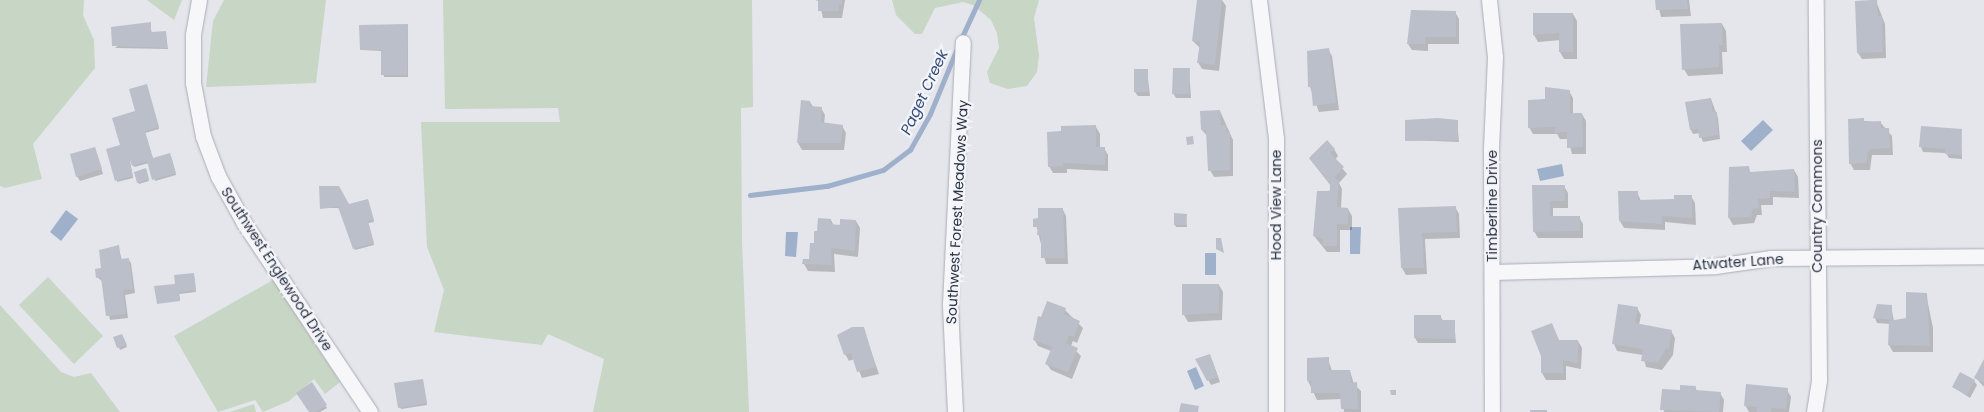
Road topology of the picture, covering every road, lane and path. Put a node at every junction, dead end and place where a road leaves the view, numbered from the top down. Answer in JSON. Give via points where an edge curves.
{"nodes":[{"id":1,"x":199,"y":0,"type":"edge"},
{"id":2,"x":1259,"y":0,"type":"edge"},
{"id":3,"x":1489,"y":0,"type":"edge"},
{"id":4,"x":1816,"y":0,"type":"edge"},
{"id":5,"x":963,"y":42,"type":"dead end"},
{"id":6,"x":1984,"y":256,"type":"edge"},
{"id":7,"x":1818,"y":258,"type":"junction"},
{"id":8,"x":1492,"y":272,"type":"junction"},
{"id":9,"x":370,"y":412,"type":"edge"},
{"id":10,"x":955,"y":412,"type":"edge"},
{"id":11,"x":1276,"y":412,"type":"edge"},
{"id":12,"x":1492,"y":412,"type":"edge"},
{"id":13,"x":1814,"y":412,"type":"edge"}],
"edges":[{"from":1,"to":9,"type":"street","name":"Southwest Englewood Drive","via":[[193,35],[193,84],[203,136],[218,176],[244,223]]},
{"from":2,"to":11,"type":"street","name":"Hood View Lane","via":[[1276,139]]},
{"from":3,"to":8,"type":"street","name":"Timberline Drive","via":[[1495,57]]},
{"from":4,"to":7,"type":"street","name":"Country Commons"},
{"from":5,"to":10,"type":"street","name":"Southwest Forest Meadows Way","via":[[950,304]]},
{"from":6,"to":7,"type":"street","name":"Atwater Lane"},
{"from":7,"to":8,"type":"street","name":"Atwater Lane","via":[[1741,260],[1715,266]]},
{"from":7,"to":13,"type":"street","name":"Country Commons","via":[[1819,380]]},
{"from":8,"to":12,"type":"street","name":"Timberline Drive"}]}
